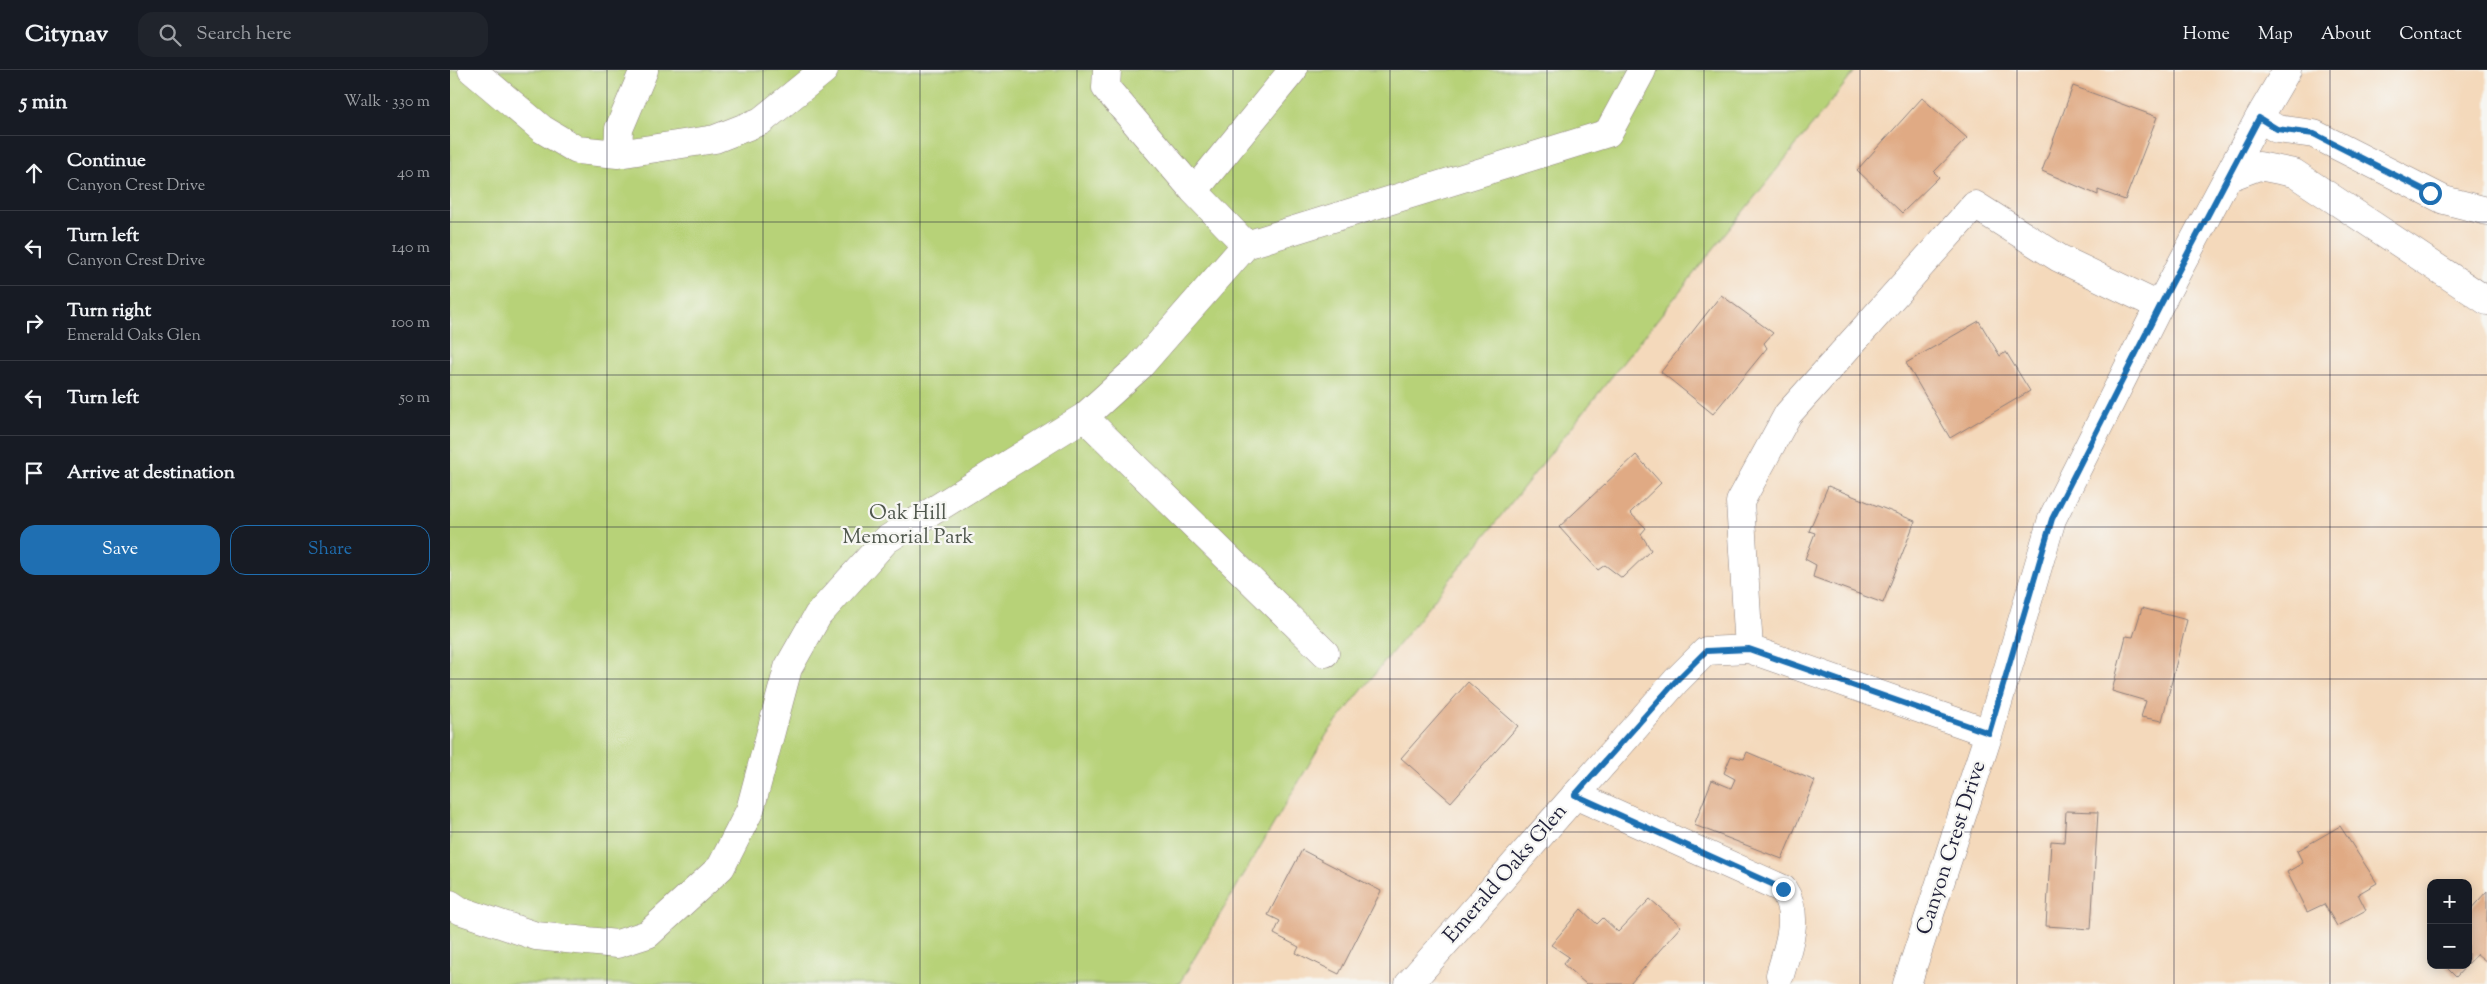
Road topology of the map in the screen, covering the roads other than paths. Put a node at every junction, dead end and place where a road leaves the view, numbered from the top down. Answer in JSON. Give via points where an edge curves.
{"nodes":[{"id":1,"x":472,"y":70,"type":"edge"},
{"id":2,"x":644,"y":70,"type":"edge"},
{"id":3,"x":824,"y":70,"type":"edge"},
{"id":4,"x":1107,"y":70,"type":"edge"},
{"id":5,"x":1293,"y":70,"type":"edge"},
{"id":6,"x":1642,"y":70,"type":"edge"},
{"id":7,"x":2287,"y":70,"type":"edge"},
{"id":8,"x":2259,"y":118,"type":"junction"},
{"id":9,"x":618,"y":154,"type":"junction"},
{"id":10,"x":2226,"y":178,"type":"junction"},
{"id":11,"x":1194,"y":191,"type":"junction"},
{"id":12,"x":2487,"y":211,"type":"edge"},
{"id":13,"x":1246,"y":245,"type":"junction"},
{"id":14,"x":2487,"y":301,"type":"edge"},
{"id":15,"x":2160,"y":306,"type":"junction"},
{"id":16,"x":1084,"y":416,"type":"junction"},
{"id":17,"x":1749,"y":649,"type":"junction"},
{"id":18,"x":1325,"y":653,"type":"dead end"},
{"id":19,"x":1989,"y":733,"type":"junction"},
{"id":20,"x":1575,"y":795,"type":"junction"},
{"id":21,"x":450,"y":904,"type":"edge"},
{"id":22,"x":1780,"y":975,"type":"dead end"},
{"id":23,"x":1410,"y":984,"type":"edge"},
{"id":24,"x":1907,"y":984,"type":"edge"}],
"edges":[{"from":1,"to":9,"type":"street","via":[[542,129],[577,150]]},
{"from":2,"to":9,"type":"street","via":[[619,129]]},
{"from":3,"to":9,"type":"street","via":[[761,121],[715,139]]},
{"from":4,"to":11,"type":"street","via":[[1106,88]]},
{"from":5,"to":11,"type":"street"},
{"from":6,"to":13,"type":"street","via":[[1608,132]]},
{"from":7,"to":8,"type":"street","name":"Canyon Crest Drive"},
{"from":8,"to":10,"type":"street","name":"Canyon Crest Drive"},
{"from":8,"to":12,"type":"street","via":[[2277,129],[2314,134],[2444,200]]},
{"from":10,"to":14,"type":"street","via":[[2259,166],[2294,173]]},
{"from":10,"to":15,"type":"street","name":"Canyon Crest Drive"},
{"from":11,"to":13,"type":"street"},
{"from":13,"to":16,"type":"street","via":[[1139,367]]},
{"from":15,"to":17,"type":"street","via":[[2060,258],[1975,205],[1788,414],[1740,502]]},
{"from":15,"to":19,"type":"street","name":"Canyon Crest Drive","via":[[2052,519]]},
{"from":16,"to":18,"type":"street"},
{"from":16,"to":21,"type":"street","via":[[886,540],[818,615],[788,668],[750,810],[720,867],[648,934],[617,944],[536,936]]},
{"from":17,"to":19,"type":"street","name":"Emerald Oaks Glen"},
{"from":17,"to":20,"type":"street","name":"Emerald Oaks Glen","via":[[1706,651]]},
{"from":19,"to":24,"type":"street","name":"Canyon Crest Drive"},
{"from":20,"to":22,"type":"street","via":[[1783,889],[1790,899],[1794,926]]},
{"from":20,"to":23,"type":"street","name":"Emerald Oaks Glen"}]}
